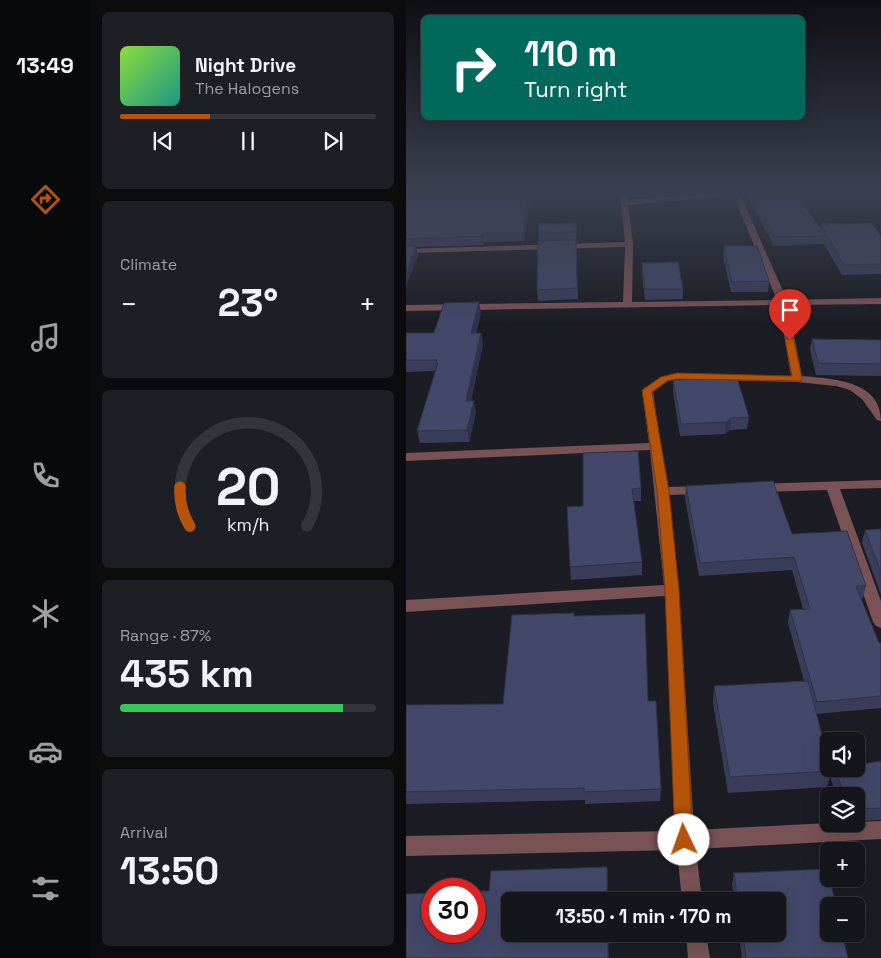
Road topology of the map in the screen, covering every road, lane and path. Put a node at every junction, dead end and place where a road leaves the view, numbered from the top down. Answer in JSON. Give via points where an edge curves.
{"nodes":[{"id":1,"x":628,"y":235,"type":"edge"},
{"id":2,"x":754,"y":235,"type":"edge"},
{"id":3,"x":629,"y":244,"type":"junction"},
{"id":4,"x":406,"y":251,"type":"edge"},
{"id":5,"x":881,"y":301,"type":"edge"},
{"id":6,"x":783,"y":302,"type":"junction"},
{"id":7,"x":627,"y":305,"type":"junction"},
{"id":8,"x":406,"y":308,"type":"edge"},
{"id":9,"x":797,"y":379,"type":"junction"},
{"id":10,"x":881,"y":418,"type":"edge"},
{"id":11,"x":655,"y":446,"type":"junction"},
{"id":12,"x":406,"y":457,"type":"edge"},
{"id":13,"x":881,"y":484,"type":"edge"},
{"id":14,"x":832,"y":486,"type":"junction"},
{"id":15,"x":742,"y":488,"type":"edge"},
{"id":16,"x":712,"y":489,"type":"edge"},
{"id":17,"x":663,"y":491,"type":"junction"},
{"id":18,"x":672,"y":590,"type":"junction"},
{"id":19,"x":406,"y":606,"type":"edge"},
{"id":20,"x":881,"y":622,"type":"edge"},
{"id":21,"x":881,"y":830,"type":"edge"},
{"id":22,"x":684,"y":840,"type":"junction"},
{"id":23,"x":406,"y":846,"type":"edge"},
{"id":24,"x":691,"y":892,"type":"edge"},
{"id":25,"x":697,"y":942,"type":"edge"},
{"id":26,"x":699,"y":958,"type":"edge"}],
"edges":[{"from":1,"to":3,"type":"street"},
{"from":2,"to":6,"type":"street"},
{"from":3,"to":4,"type":"street"},
{"from":3,"to":7,"type":"street"},
{"from":5,"to":6,"type":"street"},
{"from":6,"to":7,"type":"street"},
{"from":6,"to":9,"type":"street"},
{"from":7,"to":8,"type":"street"},
{"from":9,"to":10,"type":"street","via":[[854,388],[866,397]]},
{"from":9,"to":11,"type":"street","via":[[677,376],[664,379],[646,390]]},
{"from":11,"to":12,"type":"street"},
{"from":11,"to":17,"type":"street"},
{"from":13,"to":14,"type":"street"},
{"from":14,"to":15,"type":"street"},
{"from":14,"to":20,"type":"street"},
{"from":16,"to":17,"type":"street"},
{"from":17,"to":18,"type":"street"},
{"from":18,"to":19,"type":"street"},
{"from":18,"to":22,"type":"street"},
{"from":21,"to":22,"type":"street"},
{"from":22,"to":23,"type":"street"},
{"from":22,"to":24,"type":"street"},
{"from":25,"to":26,"type":"street"}]}
